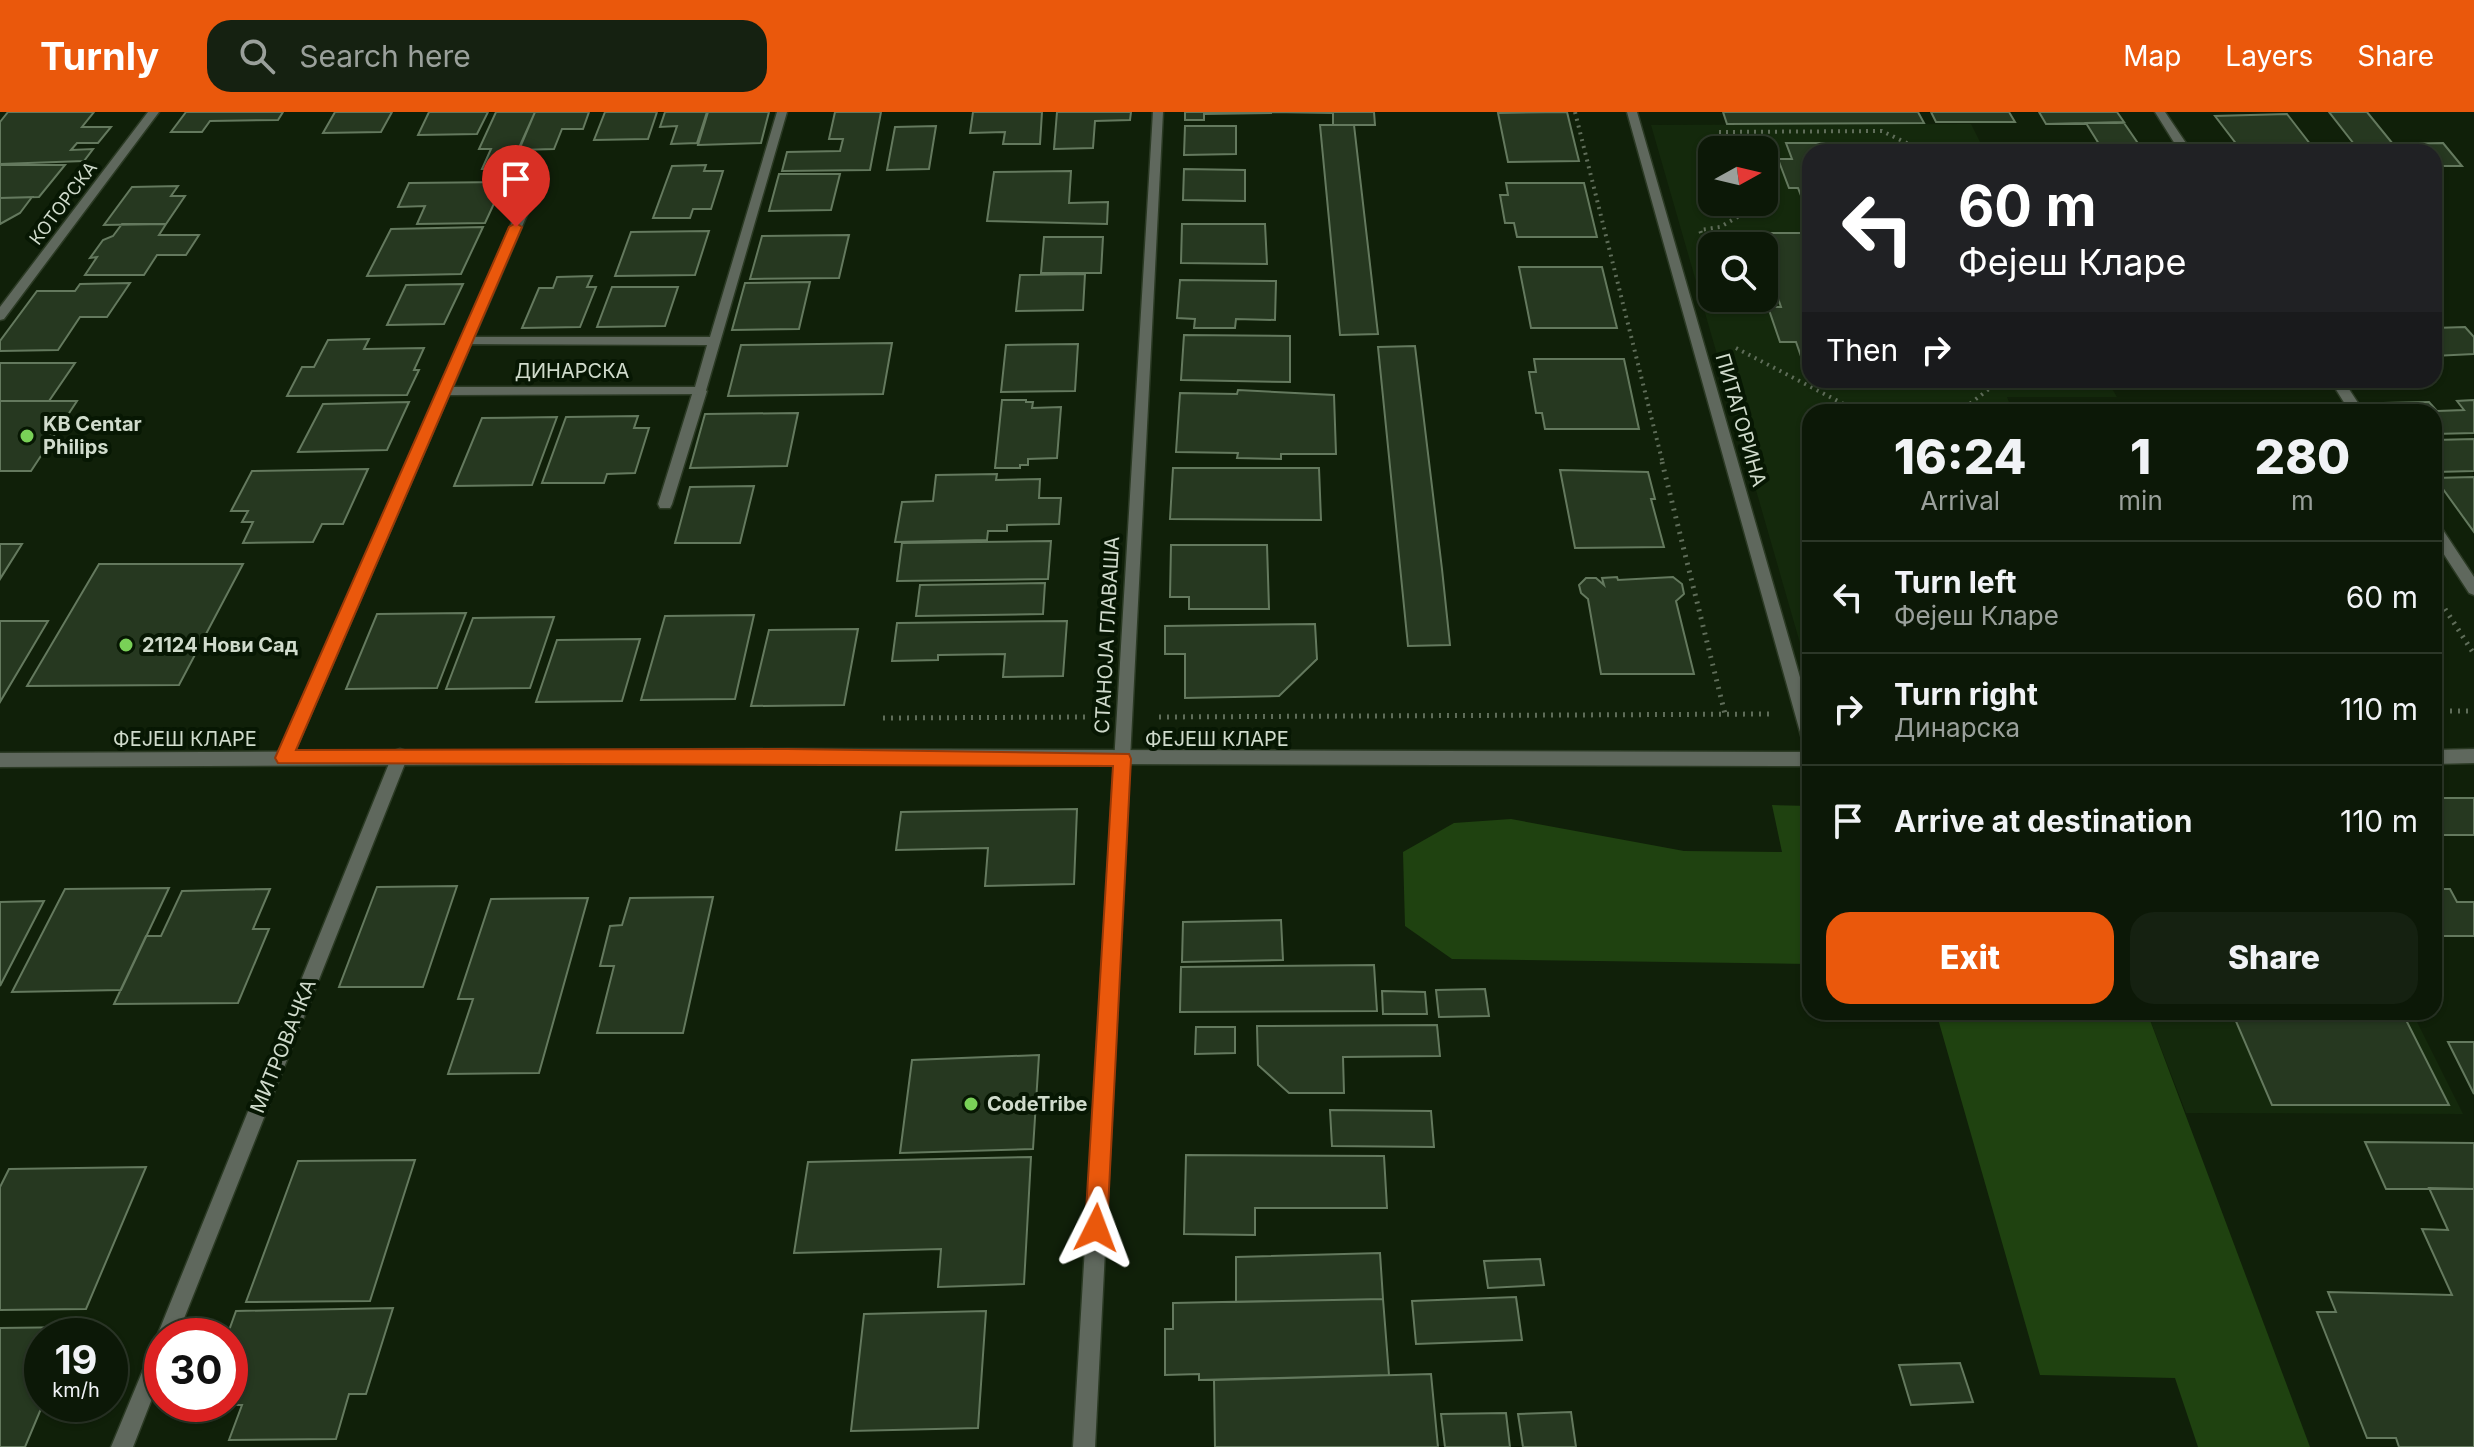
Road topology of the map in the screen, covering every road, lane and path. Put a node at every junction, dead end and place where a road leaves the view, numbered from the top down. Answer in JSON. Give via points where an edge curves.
{"nodes":[{"id":1,"x":154,"y":112,"type":"edge"},
{"id":2,"x":782,"y":112,"type":"edge"},
{"id":3,"x":1158,"y":112,"type":"edge"},
{"id":4,"x":1575,"y":112,"type":"edge"},
{"id":5,"x":1632,"y":112,"type":"edge"},
{"id":6,"x":2160,"y":112,"type":"edge"},
{"id":7,"x":1718,"y":136,"type":"edge"},
{"id":8,"x":1909,"y":144,"type":"edge"},
{"id":9,"x":2181,"y":144,"type":"edge"},
{"id":10,"x":540,"y":171,"type":"dead end"},
{"id":11,"x":1739,"y":216,"type":"edge"},
{"id":12,"x":1701,"y":232,"type":"edge"},
{"id":13,"x":0,"y":316,"type":"edge"},
{"id":14,"x":1733,"y":337,"type":"dead end"},
{"id":15,"x":467,"y":340,"type":"junction"},
{"id":16,"x":714,"y":341,"type":"junction"},
{"id":17,"x":1802,"y":384,"type":"edge"},
{"id":18,"x":1811,"y":388,"type":"edge"},
{"id":19,"x":1990,"y":388,"type":"edge"},
{"id":20,"x":444,"y":391,"type":"junction"},
{"id":21,"x":700,"y":391,"type":"junction"},
{"id":22,"x":1843,"y":404,"type":"edge"},
{"id":23,"x":1969,"y":404,"type":"edge"},
{"id":24,"x":665,"y":504,"type":"dead end"},
{"id":25,"x":2442,"y":540,"type":"edge"},
{"id":26,"x":2474,"y":589,"type":"edge"},
{"id":27,"x":2443,"y":606,"type":"dead end"},
{"id":28,"x":2474,"y":654,"type":"edge"},
{"id":29,"x":1802,"y":709,"type":"edge"},
{"id":30,"x":2442,"y":711,"type":"edge"},
{"id":31,"x":2474,"y":711,"type":"edge"},
{"id":32,"x":1802,"y":713,"type":"edge"},
{"id":33,"x":1725,"y":714,"type":"junction"},
{"id":34,"x":1125,"y":717,"type":"junction"},
{"id":35,"x":871,"y":718,"type":"dead end"},
{"id":36,"x":400,"y":756,"type":"junction"},
{"id":37,"x":2474,"y":756,"type":"edge"},
{"id":38,"x":2442,"y":757,"type":"edge"},
{"id":39,"x":284,"y":758,"type":"junction"},
{"id":40,"x":1122,"y":759,"type":"junction"},
{"id":41,"x":1802,"y":759,"type":"edge"},
{"id":42,"x":0,"y":760,"type":"edge"},
{"id":43,"x":174,"y":1318,"type":"edge"},
{"id":44,"x":144,"y":1393,"type":"edge"},
{"id":45,"x":122,"y":1447,"type":"edge"},
{"id":46,"x":1084,"y":1447,"type":"edge"}],
"edges":[{"from":1,"to":13,"type":"street","name":"КОТОРСКА"},
{"from":2,"to":16,"type":"street"},
{"from":3,"to":34,"type":"street","name":"СТАНОЈА ГЛАВАША"},
{"from":4,"to":33,"type":"path"},
{"from":5,"to":29,"type":"street","name":"ПИТАГОРИНА"},
{"from":6,"to":9,"type":"street"},
{"from":7,"to":8,"type":"path","via":[[1717,132],[1882,131]]},
{"from":10,"to":15,"type":"street"},
{"from":11,"to":12,"type":"path"},
{"from":14,"to":17,"type":"path","via":[[1737,351]]},
{"from":15,"to":16,"type":"street","name":"ДИНАРСКА"},
{"from":15,"to":20,"type":"street"},
{"from":16,"to":21,"type":"street"},
{"from":18,"to":22,"type":"path"},
{"from":19,"to":23,"type":"path"},
{"from":20,"to":21,"type":"street","name":"ДИНАРСКА"},
{"from":20,"to":39,"type":"street"},
{"from":21,"to":24,"type":"street"},
{"from":25,"to":26,"type":"street"},
{"from":27,"to":28,"type":"path"},
{"from":30,"to":31,"type":"path"},
{"from":32,"to":33,"type":"path"},
{"from":33,"to":34,"type":"path"},
{"from":34,"to":35,"type":"path"},
{"from":34,"to":40,"type":"street","name":"СТАНОЈА ГЛАВАША"},
{"from":36,"to":39,"type":"street","name":"ФЕЈЕШ КЛАРЕ"},
{"from":36,"to":40,"type":"street","name":"ФЕЈЕШ КЛАРЕ"},
{"from":36,"to":43,"type":"street","name":"МИТРОВАЧКА"},
{"from":37,"to":38,"type":"street"},
{"from":39,"to":42,"type":"street","name":"ФЕЈЕШ КЛАРЕ"},
{"from":40,"to":41,"type":"street","name":"ФЕЈЕШ КЛАРЕ"},
{"from":40,"to":46,"type":"street","name":"СТАНОЈА ГЛАВАША"},
{"from":44,"to":45,"type":"street"}]}
